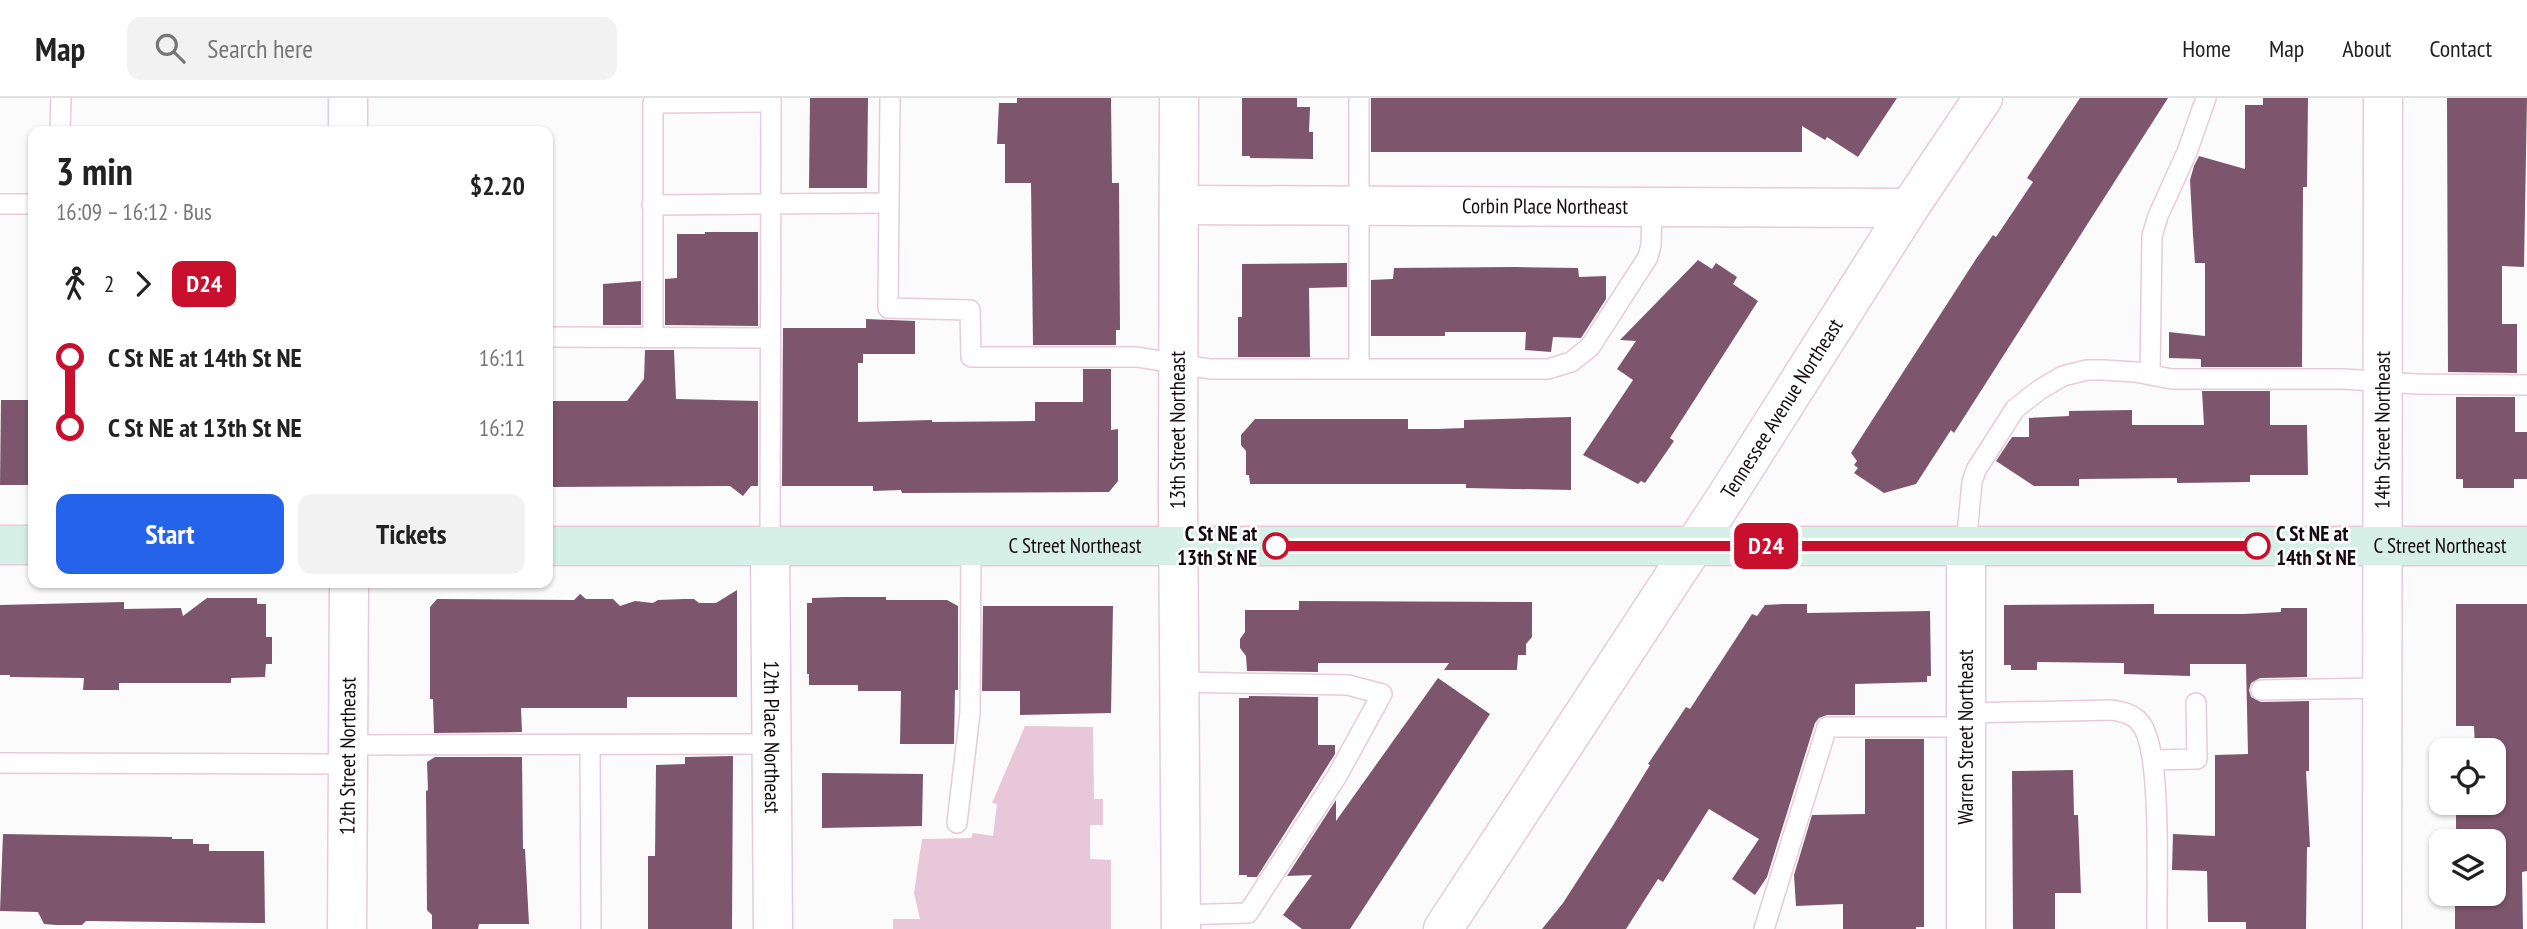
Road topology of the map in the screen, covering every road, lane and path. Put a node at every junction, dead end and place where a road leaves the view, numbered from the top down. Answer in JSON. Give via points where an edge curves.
{"nodes":[{"id":1,"x":61,"y":98,"type":"edge"},
{"id":2,"x":348,"y":98,"type":"edge"},
{"id":3,"x":890,"y":98,"type":"edge"},
{"id":4,"x":1179,"y":98,"type":"edge"},
{"id":5,"x":1359,"y":98,"type":"edge"},
{"id":6,"x":1983,"y":98,"type":"edge"},
{"id":7,"x":2206,"y":98,"type":"edge"},
{"id":8,"x":2383,"y":98,"type":"edge"},
{"id":9,"x":771,"y":100,"type":"edge"},
{"id":10,"x":60,"y":126,"type":"edge"},
{"id":11,"x":348,"y":126,"type":"edge"},
{"id":12,"x":771,"y":203,"type":"junction"},
{"id":13,"x":889,"y":203,"type":"junction"},
{"id":14,"x":0,"y":204,"type":"edge"},
{"id":15,"x":28,"y":204,"type":"edge"},
{"id":16,"x":652,"y":205,"type":"junction"},
{"id":17,"x":1179,"y":205,"type":"junction"},
{"id":18,"x":1360,"y":205,"type":"junction"},
{"id":19,"x":1652,"y":207,"type":"junction"},
{"id":20,"x":1909,"y":208,"type":"junction"},
{"id":21,"x":553,"y":337,"type":"edge"},
{"id":22,"x":653,"y":337,"type":"junction"},
{"id":23,"x":770,"y":338,"type":"junction"},
{"id":24,"x":1178,"y":364,"type":"junction"},
{"id":25,"x":1359,"y":368,"type":"junction"},
{"id":26,"x":2150,"y":374,"type":"junction"},
{"id":27,"x":2383,"y":382,"type":"junction"},
{"id":28,"x":2527,"y":384,"type":"edge"},
{"id":29,"x":0,"y":545,"type":"edge"},
{"id":30,"x":28,"y":545,"type":"edge"},
{"id":31,"x":553,"y":545,"type":"edge"},
{"id":32,"x":1694,"y":545,"type":"junction"},
{"id":33,"x":770,"y":546,"type":"junction"},
{"id":34,"x":971,"y":546,"type":"junction"},
{"id":35,"x":1179,"y":546,"type":"junction"},
{"id":36,"x":1966,"y":546,"type":"junction"},
{"id":37,"x":2383,"y":546,"type":"junction"},
{"id":38,"x":2527,"y":546,"type":"edge"},
{"id":39,"x":349,"y":588,"type":"edge"},
{"id":40,"x":1179,"y":682,"type":"junction"},
{"id":41,"x":2383,"y":688,"type":"junction"},
{"id":42,"x":2261,"y":690,"type":"dead end"},
{"id":43,"x":2196,"y":703,"type":"dead end"},
{"id":44,"x":1966,"y":720,"type":"junction"},
{"id":45,"x":772,"y":744,"type":"junction"},
{"id":46,"x":590,"y":745,"type":"junction"},
{"id":47,"x":348,"y":754,"type":"junction"},
{"id":48,"x":2154,"y":760,"type":"junction"},
{"id":49,"x":0,"y":763,"type":"edge"},
{"id":50,"x":957,"y":824,"type":"dead end"},
{"id":51,"x":1180,"y":922,"type":"edge"},
{"id":52,"x":347,"y":929,"type":"edge"},
{"id":53,"x":591,"y":929,"type":"edge"},
{"id":54,"x":773,"y":929,"type":"edge"},
{"id":55,"x":1443,"y":929,"type":"edge"},
{"id":56,"x":1764,"y":929,"type":"edge"},
{"id":57,"x":1966,"y":929,"type":"edge"},
{"id":58,"x":2157,"y":929,"type":"edge"},
{"id":59,"x":2382,"y":929,"type":"edge"}],
"edges":[{"from":1,"to":10,"type":"lane"},
{"from":2,"to":11,"type":"street"},
{"from":3,"to":13,"type":"lane"},
{"from":4,"to":17,"type":"street","name":"13th Street Northeast"},
{"from":5,"to":18,"type":"lane"},
{"from":6,"to":20,"type":"street","name":"Tennessee Avenue Northeast"},
{"from":7,"to":26,"type":"lane","via":[[2152,236]]},
{"from":8,"to":27,"type":"street","name":"14th Street Northeast"},
{"from":9,"to":12,"type":"lane"},
{"from":9,"to":16,"type":"lane","via":[[653,103]]},
{"from":12,"to":13,"type":"lane"},
{"from":12,"to":16,"type":"lane"},
{"from":12,"to":23,"type":"lane"},
{"from":13,"to":24,"type":"lane","via":[[888,308],[970,310],[971,357],[1137,357]]},
{"from":14,"to":15,"type":"lane"},
{"from":16,"to":22,"type":"lane"},
{"from":17,"to":18,"type":"street","name":"Corbin Place Northeast"},
{"from":17,"to":24,"type":"street","name":"13th Street Northeast"},
{"from":18,"to":19,"type":"street","name":"Corbin Place Northeast"},
{"from":18,"to":25,"type":"lane"},
{"from":19,"to":20,"type":"street","name":"Corbin Place Northeast"},
{"from":19,"to":25,"type":"lane","via":[[1648,257],[1590,347],[1571,362],[1548,369]]},
{"from":20,"to":32,"type":"street","name":"Tennessee Avenue Northeast"},
{"from":21,"to":22,"type":"lane"},
{"from":22,"to":23,"type":"lane"},
{"from":23,"to":33,"type":"lane"},
{"from":24,"to":25,"type":"lane","via":[[1210,369]]},
{"from":24,"to":35,"type":"street","name":"13th Street Northeast"},
{"from":26,"to":27,"type":"lane","via":[[2172,379]]},
{"from":26,"to":36,"type":"lane","via":[[2087,370],[2063,376],[2015,409],[1976,470]]},
{"from":27,"to":28,"type":"lane"},
{"from":27,"to":37,"type":"street","name":"14th Street Northeast"},
{"from":29,"to":30,"type":"main road"},
{"from":31,"to":33,"type":"main road","name":"C Street Northeast"},
{"from":32,"to":35,"type":"main road","name":"C Street Northeast"},
{"from":32,"to":36,"type":"main road","name":"C Street Northeast"},
{"from":32,"to":55,"type":"street","name":"Tennessee Avenue Northeast"},
{"from":33,"to":34,"type":"main road","name":"C Street Northeast"},
{"from":33,"to":45,"type":"street","name":"12th Place Northeast"},
{"from":34,"to":35,"type":"main road","name":"C Street Northeast"},
{"from":34,"to":50,"type":"lane","via":[[970,713]]},
{"from":35,"to":40,"type":"street","name":"13th Street Northeast"},
{"from":36,"to":37,"type":"main road","name":"C Street Northeast"},
{"from":36,"to":44,"type":"street","name":"Warren Street Northeast"},
{"from":37,"to":38,"type":"main road","name":"C Street Northeast"},
{"from":37,"to":41,"type":"street","name":"14th Street Northeast"},
{"from":39,"to":47,"type":"street","name":"12th Street Northeast"},
{"from":40,"to":51,"type":"street","name":"13th Street Northeast"},
{"from":40,"to":51,"type":"lane","via":[[1348,685],[1381,694],[1337,776],[1248,913]]},
{"from":41,"to":42,"type":"lane"},
{"from":41,"to":59,"type":"street","name":"14th Street Northeast"},
{"from":43,"to":48,"type":"lane","via":[[2197,759]]},
{"from":44,"to":48,"type":"lane","via":[[2122,712],[2141,722]]},
{"from":44,"to":56,"type":"lane","via":[[1827,727]]},
{"from":44,"to":57,"type":"street","name":"Warren Street Northeast"},
{"from":45,"to":46,"type":"lane"},
{"from":45,"to":54,"type":"street","name":"12th Place Northeast"},
{"from":46,"to":47,"type":"lane"},
{"from":46,"to":53,"type":"lane"},
{"from":47,"to":49,"type":"lane"},
{"from":47,"to":52,"type":"street","name":"12th Street Northeast"},
{"from":48,"to":58,"type":"lane"}]}
